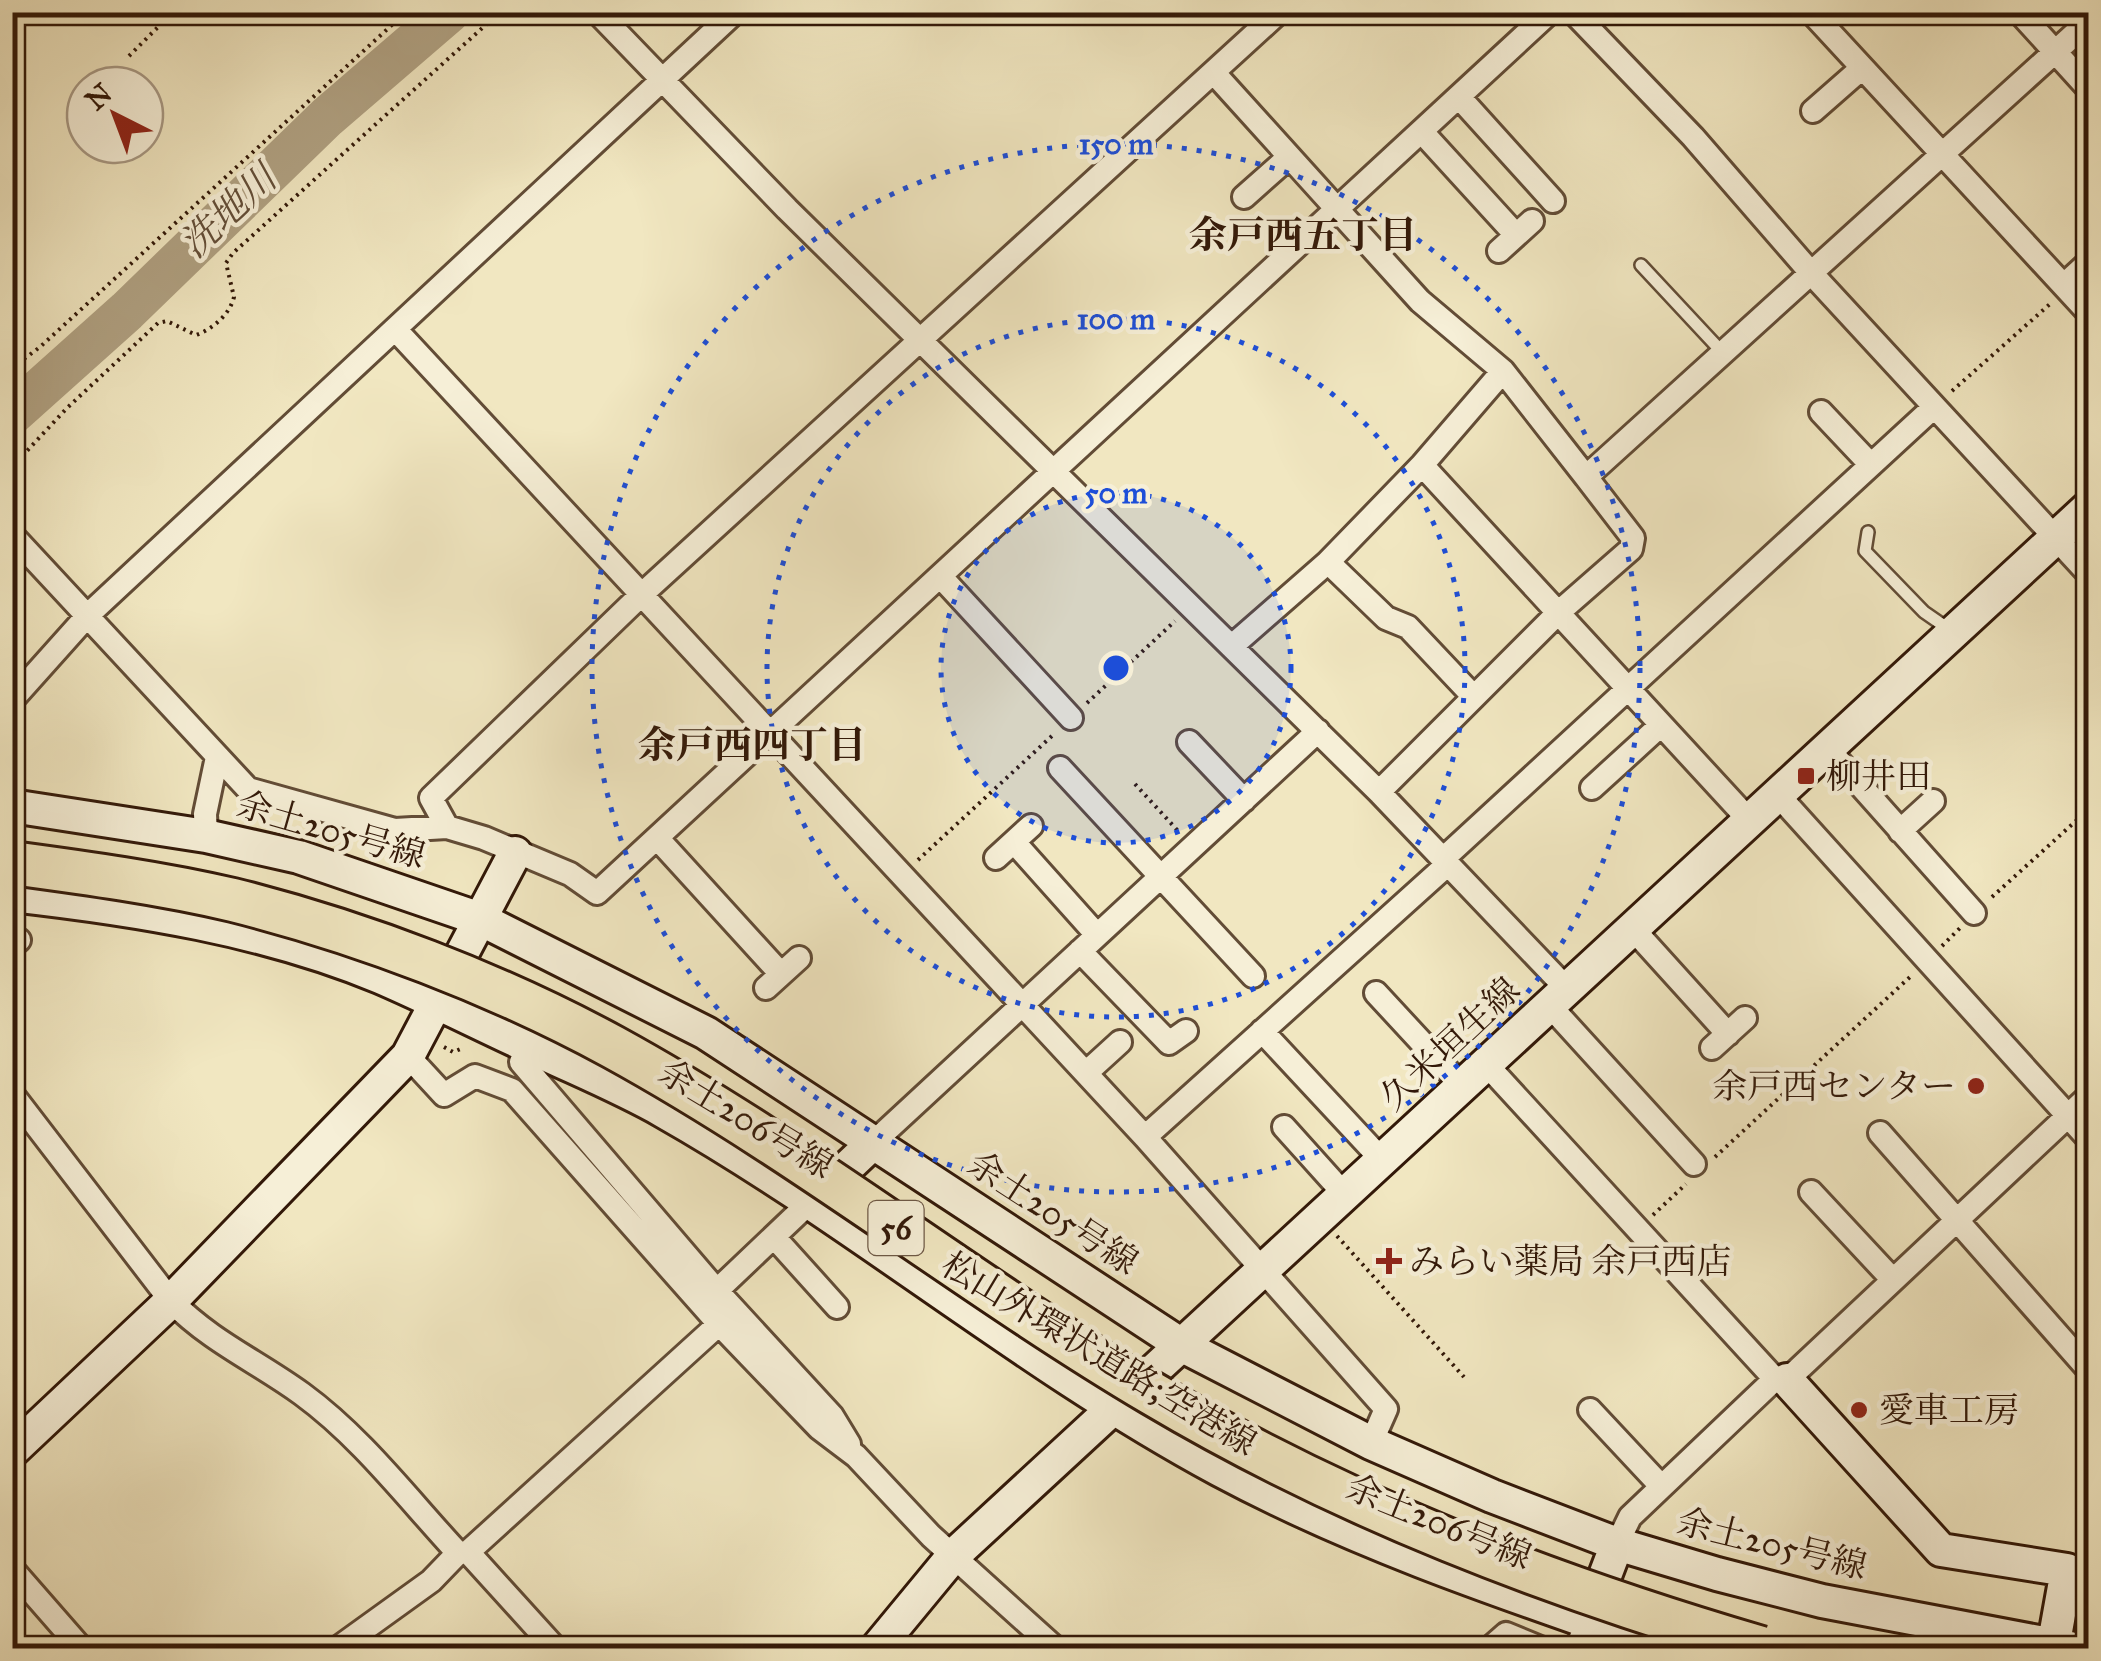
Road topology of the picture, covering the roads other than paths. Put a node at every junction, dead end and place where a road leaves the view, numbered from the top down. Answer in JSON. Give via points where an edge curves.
{"nodes":[{"id":1,"x":597,"y":12,"type":"edge"},
{"id":2,"x":736,"y":12,"type":"edge"},
{"id":3,"x":1279,"y":12,"type":"edge"},
{"id":4,"x":1550,"y":12,"type":"edge"},
{"id":5,"x":1573,"y":12,"type":"edge"},
{"id":6,"x":1810,"y":12,"type":"edge"},
{"id":7,"x":2019,"y":12,"type":"edge"},
{"id":8,"x":2088,"y":22,"type":"edge"},
{"id":9,"x":2056,"y":53,"type":"junction"},
{"id":10,"x":1862,"y":68,"type":"junction"},
{"id":11,"x":1214,"y":73,"type":"junction"},
{"id":12,"x":664,"y":81,"type":"junction"},
{"id":13,"x":2088,"y":88,"type":"edge"},
{"id":14,"x":1459,"y":97,"type":"junction"},
{"id":15,"x":1813,"y":112,"type":"dead end"},
{"id":16,"x":1422,"y":132,"type":"junction"},
{"id":17,"x":1944,"y":155,"type":"junction"},
{"id":18,"x":1289,"y":157,"type":"junction"},
{"id":19,"x":1244,"y":197,"type":"dead end"},
{"id":20,"x":1553,"y":201,"type":"dead end"},
{"id":21,"x":1336,"y":210,"type":"junction"},
{"id":22,"x":1516,"y":236,"type":"dead end"},
{"id":23,"x":2088,"y":263,"type":"edge"},
{"id":24,"x":1640,"y":264,"type":"dead end"},
{"id":25,"x":1812,"y":274,"type":"junction"},
{"id":26,"x":2065,"y":287,"type":"junction"},
{"id":27,"x":2088,"y":312,"type":"edge"},
{"id":28,"x":395,"y":329,"type":"junction"},
{"id":29,"x":921,"y":341,"type":"junction"},
{"id":30,"x":1724,"y":353,"type":"junction"},
{"id":31,"x":1503,"y":371,"type":"junction"},
{"id":32,"x":1934,"y":407,"type":"junction"},
{"id":33,"x":1821,"y":412,"type":"dead end"},
{"id":34,"x":1422,"y":465,"type":"junction"},
{"id":35,"x":1870,"y":465,"type":"junction"},
{"id":36,"x":1054,"y":472,"type":"junction"},
{"id":37,"x":1586,"y":477,"type":"junction"},
{"id":38,"x":2088,"y":508,"type":"edge"},
{"id":39,"x":1868,"y":532,"type":"dead end"},
{"id":40,"x":12,"y":535,"type":"edge"},
{"id":41,"x":2057,"y":538,"type":"junction"},
{"id":42,"x":1328,"y":562,"type":"junction"},
{"id":43,"x":2088,"y":573,"type":"edge"},
{"id":44,"x":941,"y":577,"type":"junction"},
{"id":45,"x":640,"y":596,"type":"junction"},
{"id":46,"x":1559,"y":612,"type":"junction"},
{"id":47,"x":88,"y":614,"type":"junction"},
{"id":48,"x":1954,"y":633,"type":"junction"},
{"id":49,"x":1232,"y":646,"type":"junction"},
{"id":50,"x":1630,"y":690,"type":"junction"},
{"id":51,"x":1474,"y":697,"type":"junction"},
{"id":52,"x":12,"y":700,"type":"edge"},
{"id":53,"x":1071,"y":718,"type":"road end"},
{"id":54,"x":1661,"y":725,"type":"junction"},
{"id":55,"x":1318,"y":731,"type":"junction"},
{"id":56,"x":770,"y":735,"type":"junction"},
{"id":57,"x":1189,"y":742,"type":"dead end"},
{"id":58,"x":1828,"y":749,"type":"junction"},
{"id":59,"x":217,"y":757,"type":"junction"},
{"id":60,"x":1060,"y":768,"type":"dead end"},
{"id":61,"x":1592,"y":788,"type":"dead end"},
{"id":62,"x":1379,"y":792,"type":"junction"},
{"id":63,"x":1778,"y":795,"type":"junction"},
{"id":64,"x":1244,"y":800,"type":"junction"},
{"id":65,"x":1933,"y":801,"type":"dead end"},
{"id":66,"x":12,"y":806,"type":"edge"},
{"id":67,"x":1750,"y":822,"type":"junction"},
{"id":68,"x":446,"y":827,"type":"junction"},
{"id":69,"x":1900,"y":831,"type":"junction"},
{"id":70,"x":206,"y":836,"type":"junction"},
{"id":71,"x":658,"y":839,"type":"junction"},
{"id":72,"x":515,"y":854,"type":"junction"},
{"id":73,"x":996,"y":858,"type":"dead end"},
{"id":74,"x":1445,"y":861,"type":"junction"},
{"id":75,"x":12,"y":863,"type":"edge"},
{"id":76,"x":1160,"y":878,"type":"junction"},
{"id":77,"x":12,"y":895,"type":"edge"},
{"id":78,"x":1974,"y":913,"type":"road end"},
{"id":79,"x":480,"y":919,"type":"junction"},
{"id":80,"x":1634,"y":929,"type":"junction"},
{"id":81,"x":1089,"y":943,"type":"junction"},
{"id":82,"x":782,"y":973,"type":"dead end"},
{"id":83,"x":1253,"y":976,"type":"dead end"},
{"id":84,"x":1376,"y":994,"type":"dead end"},
{"id":85,"x":1559,"y":998,"type":"junction"},
{"id":86,"x":436,"y":1003,"type":"junction"},
{"id":87,"x":1022,"y":1004,"type":"junction"},
{"id":88,"x":1186,"y":1031,"type":"dead end"},
{"id":89,"x":1262,"y":1031,"type":"junction"},
{"id":90,"x":1728,"y":1033,"type":"dead end"},
{"id":91,"x":1120,"y":1042,"type":"dead end"},
{"id":92,"x":408,"y":1056,"type":"junction"},
{"id":93,"x":520,"y":1062,"type":"dead end"},
{"id":94,"x":1086,"y":1073,"type":"junction"},
{"id":95,"x":1475,"y":1076,"type":"junction"},
{"id":96,"x":12,"y":1094,"type":"edge"},
{"id":97,"x":2088,"y":1097,"type":"edge"},
{"id":98,"x":2068,"y":1116,"type":"junction"},
{"id":99,"x":1284,"y":1127,"type":"dead end"},
{"id":100,"x":1880,"y":1134,"type":"dead end"},
{"id":101,"x":1145,"y":1137,"type":"junction"},
{"id":102,"x":2088,"y":1138,"type":"edge"},
{"id":103,"x":874,"y":1142,"type":"junction"},
{"id":104,"x":1383,"y":1161,"type":"junction"},
{"id":105,"x":1701,"y":1166,"type":"road end"},
{"id":106,"x":1811,"y":1192,"type":"dead end"},
{"id":107,"x":1346,"y":1196,"type":"junction"},
{"id":108,"x":810,"y":1204,"type":"junction"},
{"id":109,"x":1956,"y":1221,"type":"junction"},
{"id":110,"x":774,"y":1237,"type":"junction"},
{"id":111,"x":1263,"y":1272,"type":"junction"},
{"id":112,"x":1893,"y":1280,"type":"junction"},
{"id":113,"x":709,"y":1298,"type":"junction"},
{"id":114,"x":170,"y":1301,"type":"junction"},
{"id":115,"x":838,"y":1307,"type":"dead end"},
{"id":116,"x":719,"y":1324,"type":"junction"},
{"id":117,"x":1183,"y":1346,"type":"junction"},
{"id":118,"x":2088,"y":1369,"type":"edge"},
{"id":119,"x":1781,"y":1379,"type":"junction"},
{"id":120,"x":1115,"y":1409,"type":"junction"},
{"id":121,"x":1590,"y":1410,"type":"dead end"},
{"id":122,"x":1371,"y":1444,"type":"junction"},
{"id":123,"x":12,"y":1450,"type":"edge"},
{"id":124,"x":856,"y":1456,"type":"junction"},
{"id":125,"x":1661,"y":1486,"type":"junction"},
{"id":126,"x":1617,"y":1544,"type":"junction"},
{"id":127,"x":463,"y":1552,"type":"junction"},
{"id":128,"x":953,"y":1556,"type":"junction"},
{"id":129,"x":12,"y":1569,"type":"edge"},
{"id":130,"x":2078,"y":1571,"type":"edge"},
{"id":131,"x":1582,"y":1635,"type":"edge"},
{"id":132,"x":82,"y":1648,"type":"edge"},
{"id":133,"x":341,"y":1648,"type":"edge"},
{"id":134,"x":556,"y":1648,"type":"edge"},
{"id":135,"x":877,"y":1648,"type":"edge"},
{"id":136,"x":1055,"y":1648,"type":"edge"},
{"id":137,"x":1490,"y":1648,"type":"edge"},
{"id":138,"x":1540,"y":1648,"type":"edge"},
{"id":139,"x":1664,"y":1648,"type":"edge"},
{"id":140,"x":1761,"y":1648,"type":"edge"},
{"id":141,"x":2059,"y":1648,"type":"edge"}],
"edges":[{"from":1,"to":12,"type":"street"},
{"from":2,"to":12,"type":"street"},
{"from":3,"to":11,"type":"street"},
{"from":4,"to":14,"type":"street"},
{"from":5,"to":25,"type":"street"},
{"from":6,"to":10,"type":"street"},
{"from":7,"to":9,"type":"street"},
{"from":8,"to":9,"type":"street"},
{"from":9,"to":13,"type":"street"},
{"from":9,"to":17,"type":"street"},
{"from":10,"to":15,"type":"street"},
{"from":10,"to":17,"type":"street"},
{"from":11,"to":18,"type":"street"},
{"from":11,"to":29,"type":"street"},
{"from":12,"to":28,"type":"street"},
{"from":12,"to":29,"type":"street"},
{"from":14,"to":16,"type":"street"},
{"from":14,"to":20,"type":"street"},
{"from":16,"to":21,"type":"street"},
{"from":16,"to":22,"type":"street"},
{"from":17,"to":25,"type":"street"},
{"from":17,"to":26,"type":"street"},
{"from":18,"to":19,"type":"street"},
{"from":18,"to":21,"type":"street"},
{"from":21,"to":31,"type":"street","via":[[1420,301]]},
{"from":21,"to":36,"type":"street"},
{"from":23,"to":26,"type":"street"},
{"from":24,"to":30,"type":"lane"},
{"from":25,"to":30,"type":"street"},
{"from":25,"to":32,"type":"street"},
{"from":26,"to":27,"type":"street"},
{"from":28,"to":45,"type":"street"},
{"from":28,"to":47,"type":"street"},
{"from":29,"to":36,"type":"street"},
{"from":29,"to":45,"type":"street"},
{"from":30,"to":37,"type":"street"},
{"from":31,"to":34,"type":"street"},
{"from":31,"to":37,"type":"street"},
{"from":32,"to":35,"type":"street"},
{"from":32,"to":41,"type":"street"},
{"from":33,"to":35,"type":"street"},
{"from":34,"to":42,"type":"street"},
{"from":34,"to":46,"type":"street"},
{"from":35,"to":50,"type":"street"},
{"from":36,"to":44,"type":"street"},
{"from":36,"to":49,"type":"street"},
{"from":37,"to":46,"type":"street","via":[[1633,538],[1631,549]]},
{"from":38,"to":41,"type":"street","name":"久米垣生線"},
{"from":39,"to":48,"type":"lane","via":[[1865,551]]},
{"from":40,"to":47,"type":"street"},
{"from":41,"to":43,"type":"street"},
{"from":41,"to":48,"type":"street","name":"久米垣生線"},
{"from":42,"to":49,"type":"street"},
{"from":42,"to":51,"type":"street","via":[[1386,618],[1408,627]]},
{"from":44,"to":53,"type":"street"},
{"from":44,"to":56,"type":"street"},
{"from":45,"to":56,"type":"street"},
{"from":45,"to":68,"type":"street","via":[[431,798]]},
{"from":46,"to":50,"type":"street"},
{"from":46,"to":51,"type":"street"},
{"from":47,"to":52,"type":"street"},
{"from":47,"to":59,"type":"street"},
{"from":48,"to":58,"type":"street","name":"久米垣生線"},
{"from":49,"to":55,"type":"street"},
{"from":50,"to":54,"type":"street"},
{"from":50,"to":74,"type":"street"},
{"from":51,"to":62,"type":"street"},
{"from":54,"to":61,"type":"street"},
{"from":54,"to":67,"type":"street"},
{"from":55,"to":62,"type":"street"},
{"from":55,"to":64,"type":"street"},
{"from":56,"to":71,"type":"street"},
{"from":56,"to":87,"type":"street"},
{"from":57,"to":64,"type":"street"},
{"from":58,"to":63,"type":"street","name":"久米垣生線"},
{"from":58,"to":69,"type":"street"},
{"from":59,"to":68,"type":"street","via":[[248,789],[395,830]]},
{"from":59,"to":70,"type":"street","via":[[204,814]]},
{"from":60,"to":76,"type":"street","via":[[1071,797]]},
{"from":62,"to":74,"type":"street"},
{"from":63,"to":67,"type":"street","name":"久米垣生線"},
{"from":63,"to":98,"type":"street"},
{"from":64,"to":76,"type":"street"},
{"from":65,"to":69,"type":"street"},
{"from":66,"to":70,"type":"street","name":"余土205号線"},
{"from":67,"to":80,"type":"street","name":"久米垣生線"},
{"from":68,"to":72,"type":"street"},
{"from":69,"to":78,"type":"street"},
{"from":70,"to":79,"type":"street","name":"余土205号線","via":[[299,857]]},
{"from":71,"to":72,"type":"street","via":[[597,893],[570,874]]},
{"from":71,"to":82,"type":"street"},
{"from":72,"to":79,"type":"street"},
{"from":73,"to":81,"type":"street","via":[[1022,834]]},
{"from":74,"to":85,"type":"street"},
{"from":74,"to":89,"type":"street"},
{"from":75,"to":140,"type":"highway","name":"松山外環状道路;空港線","number":"56","bridge":true,"via":[[234,901],[441,968],[537,1011],[700,1098],[1072,1344],[1245,1446],[1477,1553]]},
{"from":76,"to":81,"type":"street"},
{"from":76,"to":83,"type":"street"},
{"from":77,"to":86,"type":"street","name":"余土206号線","via":[[254,936]]},
{"from":79,"to":86,"type":"street"},
{"from":79,"to":103,"type":"street","name":"余土205号線","via":[[706,1033]]},
{"from":80,"to":85,"type":"street","name":"久米垣生線"},
{"from":80,"to":90,"type":"street"},
{"from":81,"to":87,"type":"street"},
{"from":81,"to":88,"type":"street","via":[[1169,1042]]},
{"from":84,"to":95,"type":"street"},
{"from":85,"to":95,"type":"street","name":"久米垣生線"},
{"from":85,"to":105,"type":"street"},
{"from":86,"to":92,"type":"street"},
{"from":86,"to":108,"type":"street","name":"余土206号線","via":[[661,1110]]},
{"from":87,"to":94,"type":"street"},
{"from":87,"to":103,"type":"street"},
{"from":89,"to":101,"type":"street"},
{"from":89,"to":104,"type":"street"},
{"from":91,"to":94,"type":"street"},
{"from":92,"to":113,"type":"street","via":[[444,1096],[475,1076],[512,1090]]},
{"from":92,"to":114,"type":"street"},
{"from":93,"to":113,"type":"street"},
{"from":94,"to":101,"type":"street"},
{"from":95,"to":104,"type":"street","name":"久米垣生線"},
{"from":95,"to":119,"type":"street","via":[[1640,1228]]},
{"from":96,"to":114,"type":"street"},
{"from":97,"to":98,"type":"street"},
{"from":98,"to":102,"type":"street"},
{"from":98,"to":109,"type":"street"},
{"from":99,"to":107,"type":"street"},
{"from":100,"to":109,"type":"street"},
{"from":101,"to":111,"type":"street"},
{"from":103,"to":108,"type":"street"},
{"from":103,"to":117,"type":"street","name":"余土205号線"},
{"from":104,"to":107,"type":"street","name":"久米垣生線"},
{"from":106,"to":112,"type":"street"},
{"from":107,"to":111,"type":"street","name":"久米垣生線"},
{"from":108,"to":110,"type":"street"},
{"from":108,"to":120,"type":"street","name":"余土206号線"},
{"from":109,"to":112,"type":"street"},
{"from":109,"to":118,"type":"street"},
{"from":110,"to":113,"type":"street"},
{"from":110,"to":115,"type":"street"},
{"from":111,"to":117,"type":"street","name":"久米垣生線"},
{"from":111,"to":122,"type":"street","via":[[1386,1409]]},
{"from":112,"to":119,"type":"street"},
{"from":113,"to":116,"type":"street"},
{"from":113,"to":124,"type":"street","via":[[832,1416]]},
{"from":114,"to":123,"type":"street"},
{"from":114,"to":127,"type":"street","via":[[200,1330],[303,1395]]},
{"from":116,"to":124,"type":"street","via":[[819,1428]]},
{"from":116,"to":127,"type":"street"},
{"from":117,"to":120,"type":"street","name":"久米垣生線"},
{"from":117,"to":122,"type":"street","name":"余土205号線"},
{"from":119,"to":125,"type":"street"},
{"from":119,"to":130,"type":"street","via":[[1941,1550]]},
{"from":120,"to":128,"type":"street","name":"久米垣生線"},
{"from":120,"to":131,"type":"street","name":"余土206号線","via":[[1333,1524]]},
{"from":121,"to":125,"type":"street"},
{"from":122,"to":126,"type":"street","name":"余土205号線"},
{"from":124,"to":128,"type":"street"},
{"from":125,"to":126,"type":"street","via":[[1630,1517]]},
{"from":126,"to":131,"type":"street"},
{"from":126,"to":141,"type":"street","name":"余土205号線","via":[[1822,1601]]},
{"from":127,"to":133,"type":"street"},
{"from":127,"to":134,"type":"street"},
{"from":128,"to":135,"type":"street","name":"久米垣生線"},
{"from":128,"to":136,"type":"street"},
{"from":129,"to":132,"type":"street"},
{"from":130,"to":141,"type":"street"},
{"from":131,"to":139,"type":"street","name":"余土206号線"},
{"from":137,"to":138,"type":"street","via":[[1506,1634]]}]}
